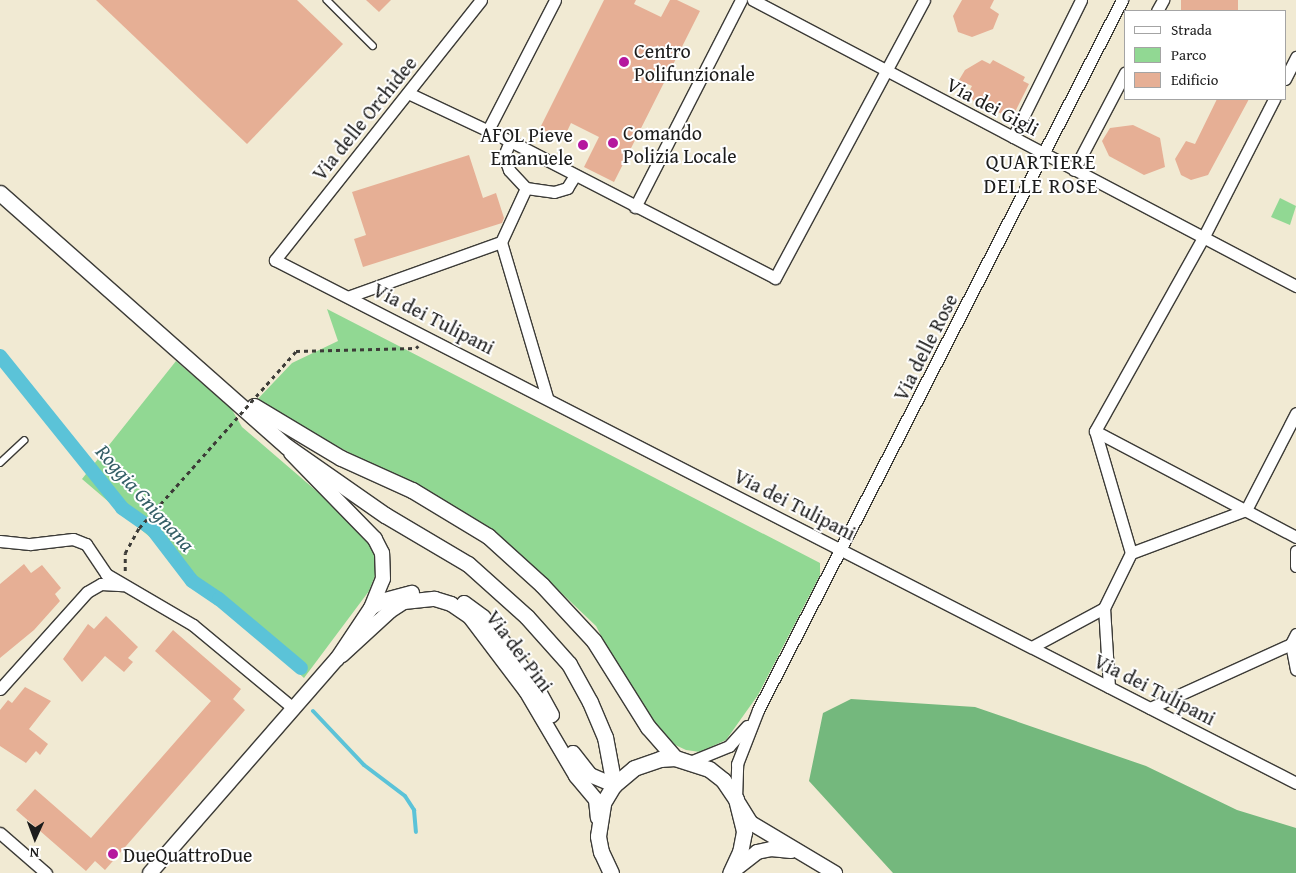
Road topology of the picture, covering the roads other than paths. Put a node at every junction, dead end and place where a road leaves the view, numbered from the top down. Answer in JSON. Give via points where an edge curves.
{"nodes":[{"id":1,"x":327,"y":0,"type":"edge"},
{"id":2,"x":481,"y":0,"type":"edge"},
{"id":3,"x":555,"y":0,"type":"edge"},
{"id":4,"x":741,"y":0,"type":"edge"},
{"id":5,"x":754,"y":0,"type":"edge"},
{"id":6,"x":924,"y":0,"type":"edge"},
{"id":7,"x":1081,"y":0,"type":"edge"},
{"id":8,"x":1122,"y":0,"type":"edge"},
{"id":9,"x":373,"y":46,"type":"dead end"},
{"id":10,"x":1296,"y":57,"type":"edge"},
{"id":11,"x":888,"y":71,"type":"junction"},
{"id":12,"x":1124,"y":75,"type":"edge"},
{"id":13,"x":1286,"y":77,"type":"edge"},
{"id":14,"x":408,"y":93,"type":"junction"},
{"id":15,"x":1273,"y":100,"type":"edge"},
{"id":16,"x":488,"y":130,"type":"junction"},
{"id":17,"x":1013,"y":137,"type":"junction"},
{"id":18,"x":510,"y":141,"type":"junction"},
{"id":19,"x":1044,"y":154,"type":"junction"},
{"id":20,"x":1074,"y":170,"type":"junction"},
{"id":21,"x":575,"y":175,"type":"junction"},
{"id":22,"x":526,"y":188,"type":"junction"},
{"id":23,"x":0,"y":193,"type":"edge"},
{"id":24,"x":634,"y":207,"type":"junction"},
{"id":25,"x":1204,"y":236,"type":"junction"},
{"id":26,"x":501,"y":242,"type":"junction"},
{"id":27,"x":275,"y":260,"type":"joint"},
{"id":28,"x":1296,"y":286,"type":"edge"},
{"id":29,"x":350,"y":296,"type":"junction"},
{"id":30,"x":211,"y":377,"type":"junction"},
{"id":31,"x":547,"y":397,"type":"junction"},
{"id":32,"x":1296,"y":413,"type":"edge"},
{"id":33,"x":1095,"y":431,"type":"junction"},
{"id":34,"x":24,"y":441,"type":"dead end"},
{"id":35,"x":286,"y":446,"type":"junction"},
{"id":36,"x":0,"y":463,"type":"edge"},
{"id":37,"x":1246,"y":510,"type":"junction"},
{"id":38,"x":1296,"y":537,"type":"edge"},
{"id":39,"x":0,"y":541,"type":"edge"},
{"id":40,"x":842,"y":550,"type":"junction"},
{"id":41,"x":1296,"y":551,"type":"edge"},
{"id":42,"x":1131,"y":553,"type":"junction"},
{"id":43,"x":1296,"y":566,"type":"edge"},
{"id":44,"x":125,"y":585,"type":"junction"},
{"id":45,"x":371,"y":608,"type":"junction"},
{"id":46,"x":1104,"y":608,"type":"junction"},
{"id":47,"x":1294,"y":639,"type":"edge"},
{"id":48,"x":1032,"y":647,"type":"junction"},
{"id":49,"x":337,"y":659,"type":"junction"},
{"id":50,"x":1296,"y":670,"type":"edge"},
{"id":51,"x":1109,"y":687,"type":"junction"},
{"id":52,"x":0,"y":689,"type":"edge"},
{"id":53,"x":293,"y":708,"type":"junction"},
{"id":54,"x":1150,"y":708,"type":"junction"},
{"id":55,"x":758,"y":710,"type":"junction"},
{"id":56,"x":675,"y":758,"type":"junction"},
{"id":57,"x":692,"y":761,"type":"junction"},
{"id":58,"x":1296,"y":783,"type":"edge"},
{"id":59,"x":614,"y":785,"type":"junction"},
{"id":60,"x":736,"y":799,"type":"junction"},
{"id":61,"x":599,"y":820,"type":"junction"},
{"id":62,"x":0,"y":833,"type":"edge"},
{"id":63,"x":809,"y":857,"type":"junction"},
{"id":64,"x":46,"y":873,"type":"edge"},
{"id":65,"x":150,"y":873,"type":"edge"},
{"id":66,"x":611,"y":873,"type":"edge"},
{"id":67,"x":730,"y":873,"type":"edge"},
{"id":68,"x":835,"y":873,"type":"edge"}],
"edges":[{"from":1,"to":9,"type":"lane"},
{"from":2,"to":14,"type":"street","name":"Via delle Orchidee"},
{"from":3,"to":16,"type":"street"},
{"from":4,"to":24,"type":"street"},
{"from":5,"to":11,"type":"street","name":"Via dei Gigli"},
{"from":6,"to":11,"type":"street"},
{"from":7,"to":17,"type":"street"},
{"from":8,"to":19,"type":"street","name":"Via delle Rose"},
{"from":10,"to":13,"type":"street"},
{"from":11,"to":17,"type":"street","name":"Via dei Gigli"},
{"from":11,"to":24,"type":"street","via":[[775,278]]},
{"from":12,"to":20,"type":"street"},
{"from":14,"to":16,"type":"street"},
{"from":14,"to":27,"type":"street","name":"Via delle Orchidee"},
{"from":15,"to":25,"type":"street"},
{"from":16,"to":18,"type":"street"},
{"from":17,"to":19,"type":"street","name":"Via dei Gigli"},
{"from":18,"to":21,"type":"street"},
{"from":18,"to":22,"type":"street","via":[[504,156],[509,170]]},
{"from":19,"to":20,"type":"street","name":"Via dei Gigli"},
{"from":19,"to":40,"type":"street","name":"Via delle Rose"},
{"from":20,"to":25,"type":"street","name":"Via dei Gigli"},
{"from":21,"to":22,"type":"street","via":[[567,188],[554,192]]},
{"from":21,"to":24,"type":"street"},
{"from":22,"to":26,"type":"street"},
{"from":23,"to":30,"type":"main road"},
{"from":25,"to":28,"type":"street","name":"Via dei Gigli"},
{"from":25,"to":33,"type":"street"},
{"from":26,"to":29,"type":"street"},
{"from":26,"to":31,"type":"street"},
{"from":27,"to":29,"type":"street","name":"Via dei Tulipani"},
{"from":29,"to":31,"type":"street","name":"Via dei Tulipani"},
{"from":30,"to":35,"type":"main road"},
{"from":30,"to":56,"type":"main road","via":[[280,424],[341,458],[412,490],[488,536],[542,585],[594,641],[648,727]]},
{"from":31,"to":40,"type":"street","name":"Via dei Tulipani"},
{"from":32,"to":37,"type":"street"},
{"from":33,"to":37,"type":"street"},
{"from":33,"to":42,"type":"street"},
{"from":34,"to":36,"type":"lane"},
{"from":35,"to":45,"type":"street","name":"Via dei Pini","via":[[310,475],[364,525],[382,552],[383,580]]},
{"from":35,"to":59,"type":"main road","via":[[376,510],[468,564],[528,617],[569,664],[590,702],[605,738]]},
{"from":37,"to":38,"type":"street"},
{"from":37,"to":42,"type":"street"},
{"from":39,"to":44,"type":"street","via":[[30,544],[73,539],[86,544],[106,574]]},
{"from":40,"to":48,"type":"street","name":"Via dei Tulipani"},
{"from":40,"to":55,"type":"street","name":"Via delle Rose"},
{"from":41,"to":43,"type":"street"},
{"from":42,"to":46,"type":"street"},
{"from":44,"to":52,"type":"street","via":[[101,584],[87,592]]},
{"from":44,"to":53,"type":"street","via":[[193,625]]},
{"from":45,"to":49,"type":"street","name":"Via dei Pini"},
{"from":45,"to":59,"type":"street","name":"Via dei Pini","via":[[404,594],[424,592],[453,597],[468,605],[483,617],[519,662],[581,767]]},
{"from":46,"to":48,"type":"street"},
{"from":46,"to":51,"type":"street"},
{"from":47,"to":50,"type":"street"},
{"from":47,"to":54,"type":"street"},
{"from":48,"to":51,"type":"street","name":"Via dei Tulipani"},
{"from":49,"to":53,"type":"street","name":"Via dei Pini"},
{"from":49,"to":61,"type":"street","name":"Via dei Pini","via":[[404,602],[435,599],[451,604],[470,617],[526,691],[576,776],[596,800]]},
{"from":51,"to":54,"type":"street","name":"Via dei Tulipani"},
{"from":53,"to":65,"type":"street","name":"Via dei Pini"},
{"from":54,"to":58,"type":"street","name":"Via dei Tulipani"},
{"from":55,"to":57,"type":"street","name":"Via delle Rose","via":[[729,746],[712,756]]},
{"from":55,"to":60,"type":"street","name":"Via delle Rose","via":[[737,764]]},
{"from":56,"to":57,"type":"main road"},
{"from":56,"to":59,"type":"main road","via":[[645,763]]},
{"from":57,"to":60,"type":"main road","via":[[723,780]]},
{"from":59,"to":61,"type":"main road","via":[[603,802]]},
{"from":60,"to":63,"type":"street","via":[[751,823]]},
{"from":60,"to":67,"type":"main road","via":[[744,832],[740,852]]},
{"from":61,"to":66,"type":"main road","via":[[601,852]]},
{"from":62,"to":64,"type":"street"},
{"from":63,"to":67,"type":"street","via":[[771,849],[743,860]]},
{"from":63,"to":68,"type":"street"}]}
